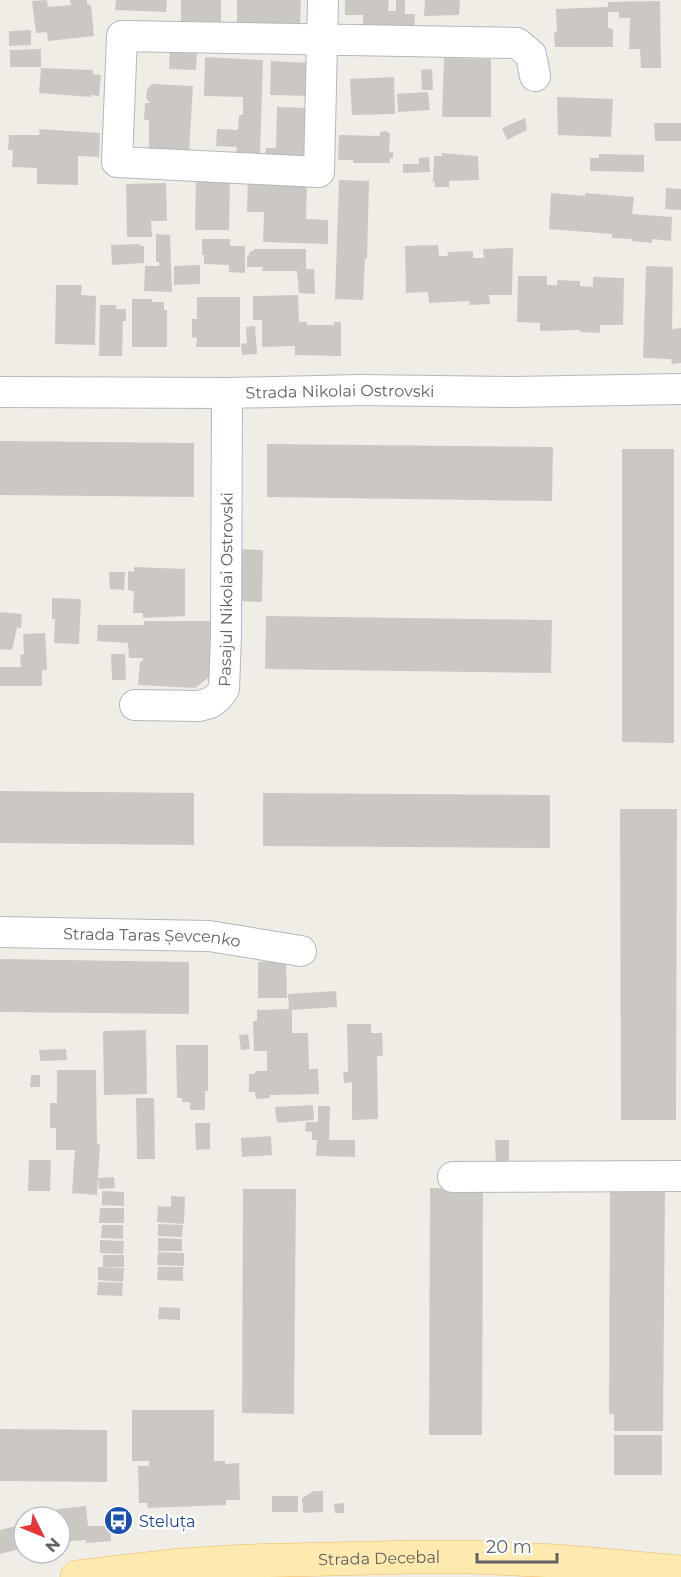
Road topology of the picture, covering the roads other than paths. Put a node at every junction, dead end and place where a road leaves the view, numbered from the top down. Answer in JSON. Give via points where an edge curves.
{"nodes":[{"id":1,"x":323,"y":0,"type":"edge"},
{"id":2,"x":322,"y":38,"type":"junction"},
{"id":3,"x":535,"y":76,"type":"dead end"},
{"id":4,"x":681,"y":389,"type":"edge"},
{"id":5,"x":0,"y":392,"type":"edge"},
{"id":6,"x":227,"y":393,"type":"junction"},
{"id":7,"x":135,"y":705,"type":"dead end"},
{"id":8,"x":0,"y":932,"type":"edge"},
{"id":9,"x":301,"y":951,"type":"dead end"},
{"id":10,"x":453,"y":1176,"type":"dead end"},
{"id":11,"x":681,"y":1176,"type":"edge"},
{"id":12,"x":681,"y":1572,"type":"edge"},
{"id":13,"x":77,"y":1577,"type":"edge"}],
"edges":[{"from":1,"to":2,"type":"street"},
{"from":2,"to":2,"type":"street","via":[[319,172],[117,162],[122,36]]},
{"from":2,"to":3,"type":"street","via":[[517,43],[531,55]]},
{"from":4,"to":6,"type":"street","name":"Strada Nikolai Ostrovski"},
{"from":5,"to":6,"type":"street","name":"Strada Nikolai Ostrovski"},
{"from":6,"to":7,"type":"street","name":"Pasajul Nikolai Ostrovski","via":[[224,689],[210,703],[199,706]]},
{"from":8,"to":9,"type":"street","name":"Strada Taras Șevcenko","via":[[209,936]]},
{"from":10,"to":11,"type":"street"},
{"from":12,"to":13,"type":"main road","name":"Strada Decebal","via":[[557,1561],[416,1557],[182,1565]]}]}
